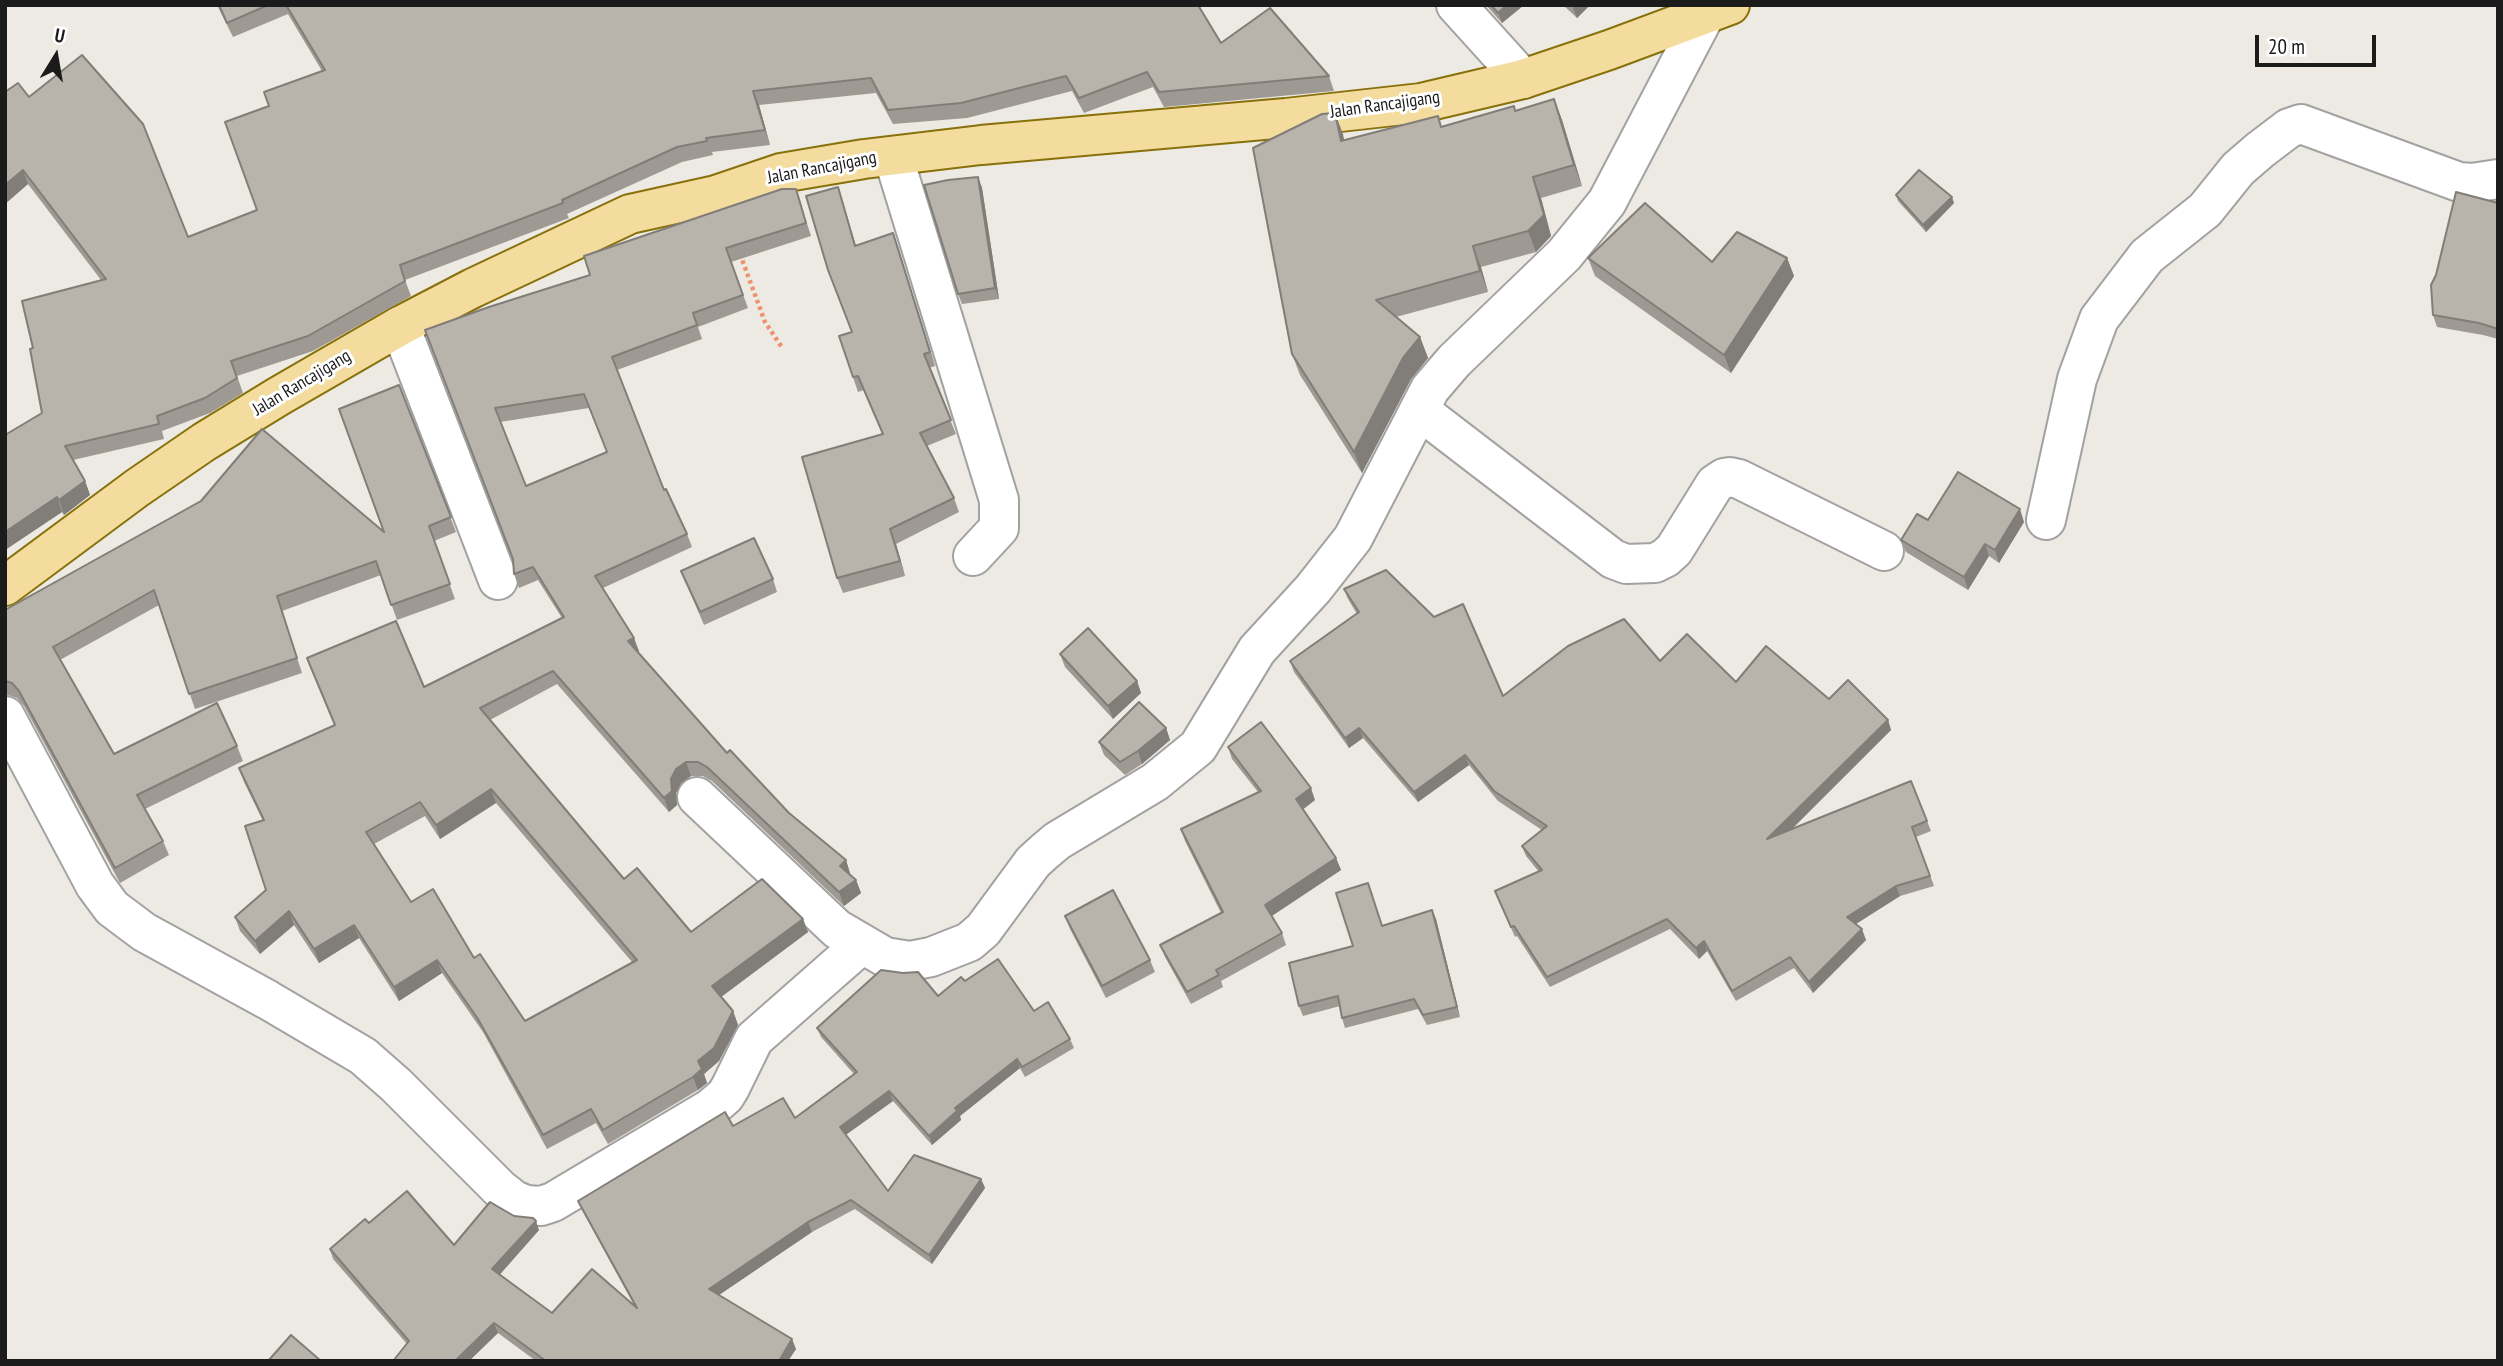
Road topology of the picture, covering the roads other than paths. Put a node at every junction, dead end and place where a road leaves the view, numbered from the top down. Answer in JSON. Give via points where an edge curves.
{"nodes":[{"id":1,"x":1456,"y":5,"type":"edge"},
{"id":2,"x":1718,"y":10,"type":"edge"},
{"id":3,"x":1523,"y":79,"type":"junction"},
{"id":4,"x":893,"y":156,"type":"junction"},
{"id":5,"x":2498,"y":179,"type":"edge"},
{"id":6,"x":400,"y":326,"type":"junction"},
{"id":7,"x":1419,"y":410,"type":"junction"},
{"id":8,"x":2046,"y":520,"type":"dead end"},
{"id":9,"x":1884,"y":551,"type":"dead end"},
{"id":10,"x":973,"y":556,"type":"dead end"},
{"id":11,"x":498,"y":580,"type":"dead end"},
{"id":12,"x":5,"y":586,"type":"edge"},
{"id":13,"x":5,"y":716,"type":"edge"},
{"id":14,"x":698,"y":797,"type":"dead end"},
{"id":15,"x":862,"y":944,"type":"junction"}],
"edges":[{"from":1,"to":3,"type":"street"},
{"from":2,"to":3,"type":"main road","name":"Jalan Rancajigang"},
{"from":2,"to":7,"type":"street","via":[[1602,210],[1564,255],[1447,368]]},
{"from":3,"to":4,"type":"main road","name":"Jalan Rancajigang","via":[[1421,103]]},
{"from":4,"to":6,"type":"main road","name":"Jalan Rancajigang","via":[[781,173],[716,195],[630,214]]},
{"from":4,"to":10,"type":"street","via":[[999,500],[999,528]]},
{"from":5,"to":8,"type":"street","via":[[2459,182],[2301,124],[2289,128],[2238,169],[2204,210],[2147,256],[2099,319],[2077,379]]},
{"from":6,"to":11,"type":"street"},
{"from":6,"to":12,"type":"main road","name":"Jalan Rancajigang","via":[[204,442]]},
{"from":7,"to":9,"type":"street","via":[[1613,559],[1626,564],[1665,558],[1715,484],[1730,477]]},
{"from":7,"to":15,"type":"street","via":[[1353,538],[1257,650],[1198,747],[1155,782],[1044,852],[969,942],[910,961],[885,957]]},
{"from":13,"to":15,"type":"street","via":[[95,885],[112,908],[144,932],[363,1056],[500,1189],[526,1205],[553,1202],[711,1108],[730,1088],[754,1039]]},
{"from":14,"to":15,"type":"street","via":[[837,929]]}]}
